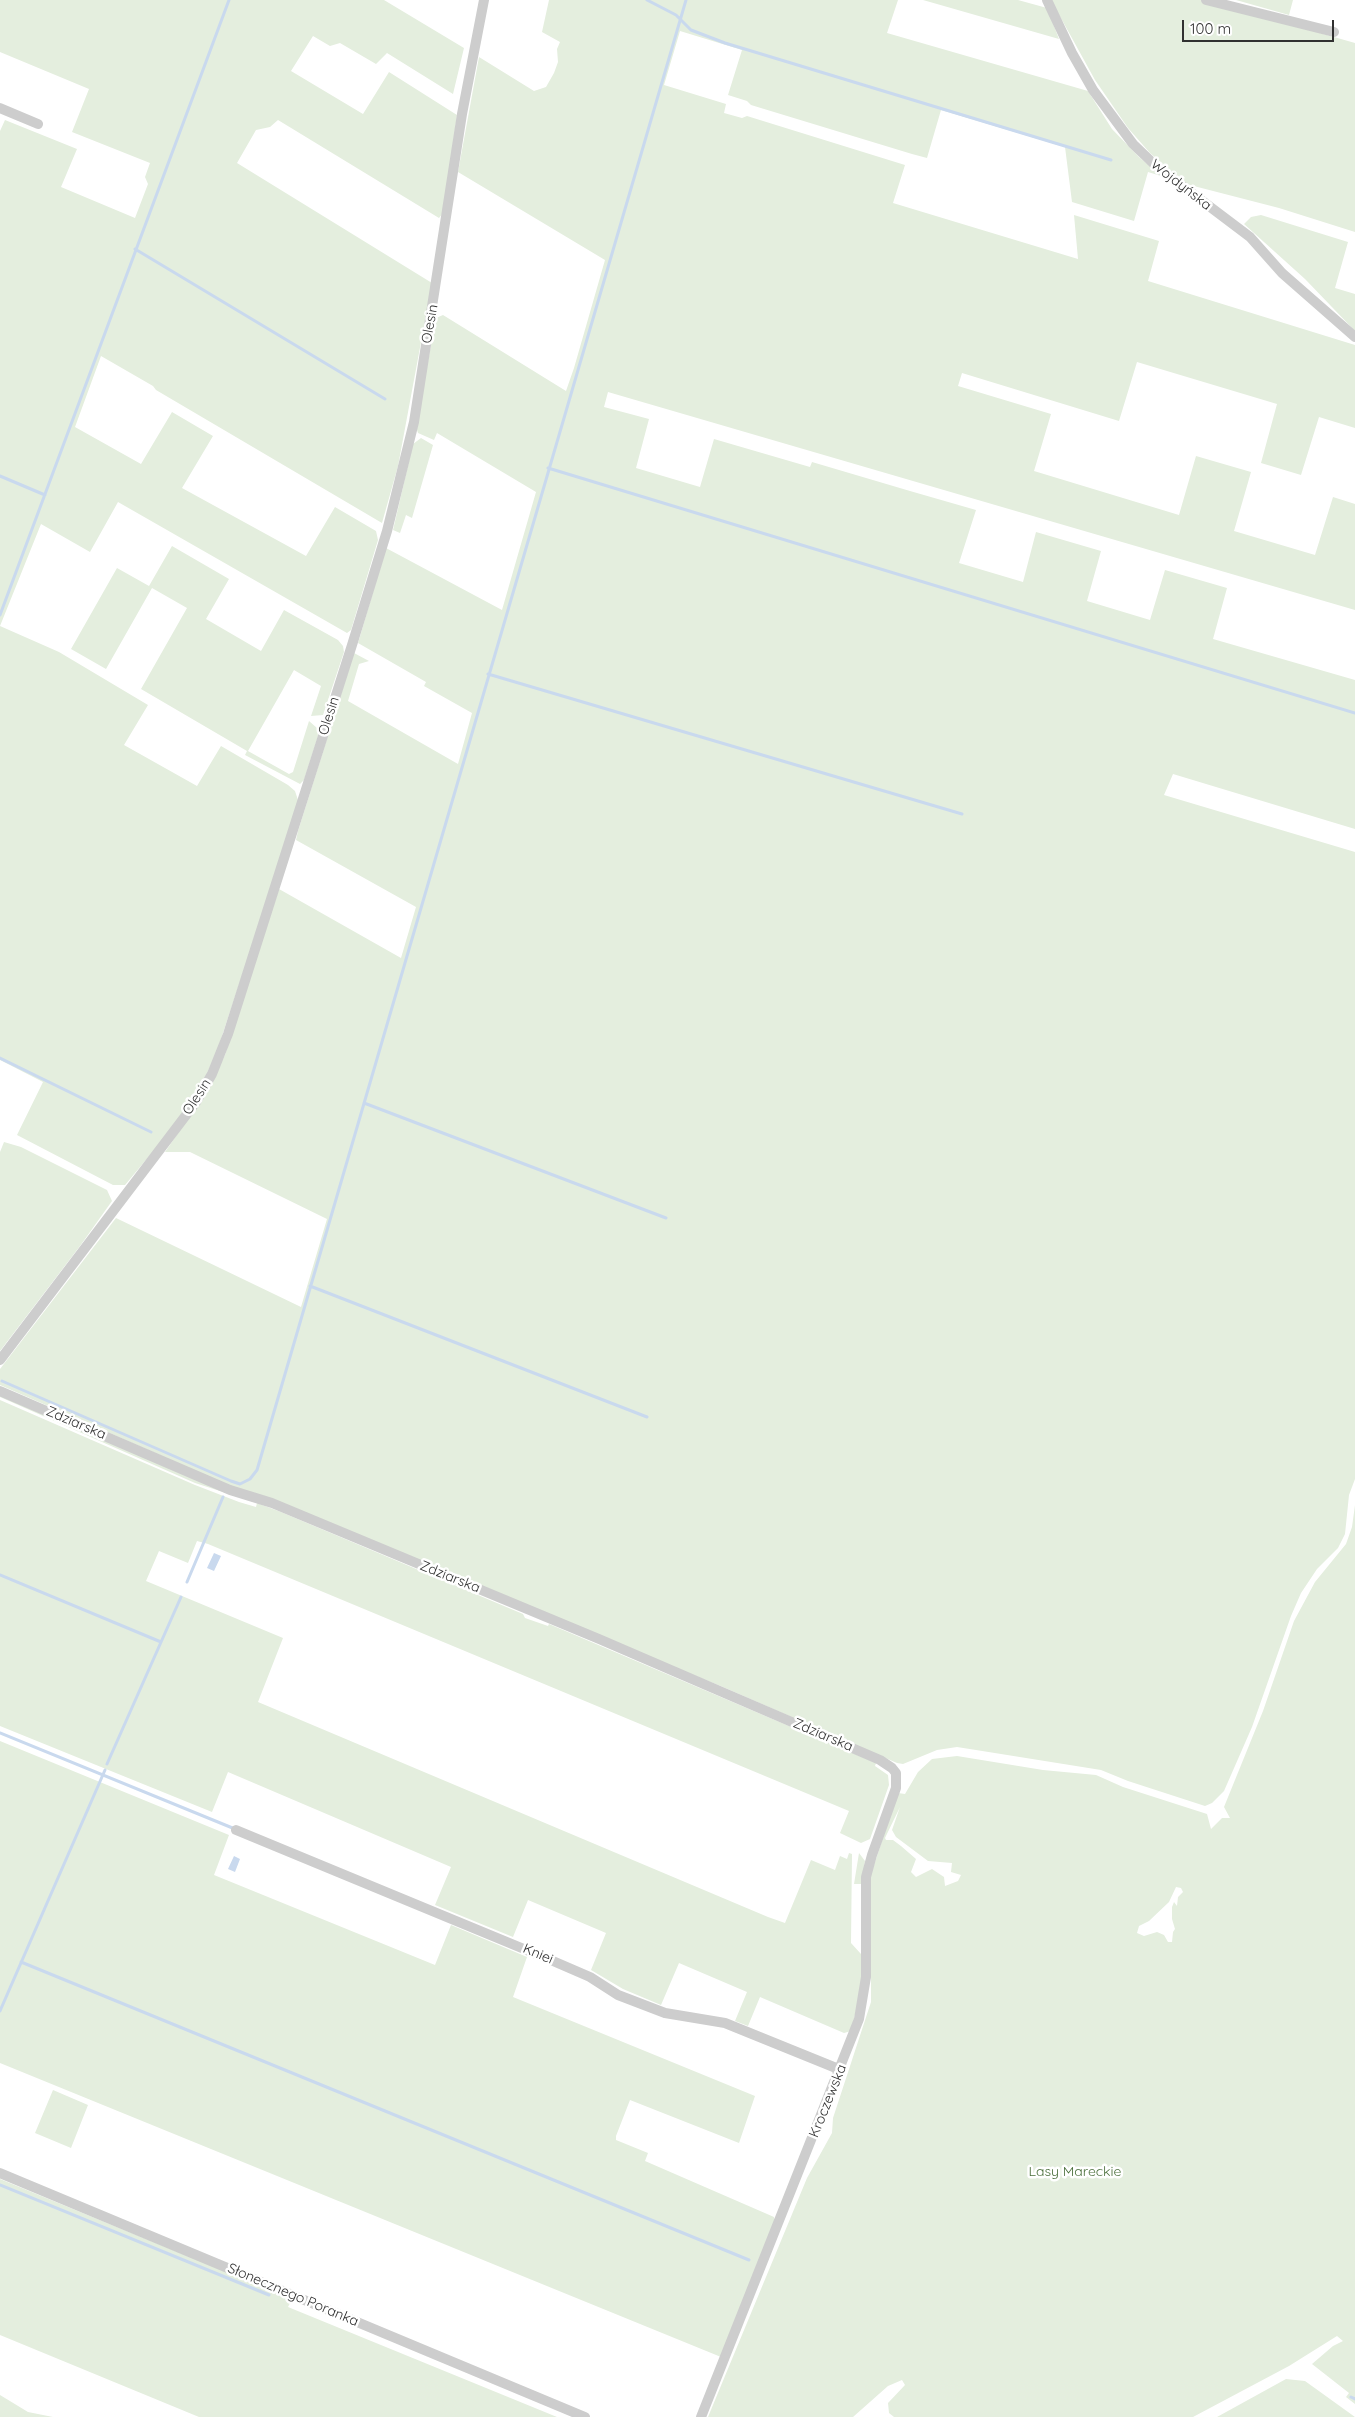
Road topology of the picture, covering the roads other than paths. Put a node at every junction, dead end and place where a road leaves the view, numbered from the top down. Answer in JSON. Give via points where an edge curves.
{"nodes":[{"id":1,"x":484,"y":0,"type":"edge"},
{"id":2,"x":1047,"y":0,"type":"edge"},
{"id":3,"x":1206,"y":0,"type":"edge"},
{"id":4,"x":1334,"y":32,"type":"dead end"},
{"id":5,"x":0,"y":108,"type":"edge"},
{"id":6,"x":38,"y":124,"type":"dead end"},
{"id":7,"x":1355,"y":337,"type":"edge"},
{"id":8,"x":0,"y":1360,"type":"edge"},
{"id":9,"x":0,"y":1391,"type":"edge"},
{"id":10,"x":896,"y":1772,"type":"joint"},
{"id":11,"x":236,"y":1830,"type":"dead end"},
{"id":12,"x":841,"y":2070,"type":"junction"},
{"id":13,"x":0,"y":2173,"type":"edge"},
{"id":14,"x":585,"y":2417,"type":"edge"},
{"id":15,"x":701,"y":2417,"type":"edge"}],
"edges":[{"from":1,"to":8,"type":"street","name":"Olesin","via":[[462,114],[414,422],[387,531],[228,1034],[212,1074],[196,1102]]},
{"from":2,"to":7,"type":"street","name":"Wojdyńska","via":[[1093,90],[1133,144],[1156,166],[1250,237],[1282,273]]},
{"from":3,"to":4,"type":"street"},
{"from":5,"to":6,"type":"street"},
{"from":9,"to":10,"type":"street","name":"Zdziarska","via":[[230,1490],[272,1503],[599,1639],[880,1760]]},
{"from":10,"to":12,"type":"street","name":"Kroczewska","via":[[896,1788],[868,1869],[864,1998],[860,2019]]},
{"from":11,"to":12,"type":"street","name":"Kniei","via":[[553,1961],[590,1977],[618,1995],[665,2013],[725,2024]]},
{"from":12,"to":15,"type":"street","name":"Kroczewska"},
{"from":13,"to":14,"type":"street","name":"Słonecznego Poranka"}]}
